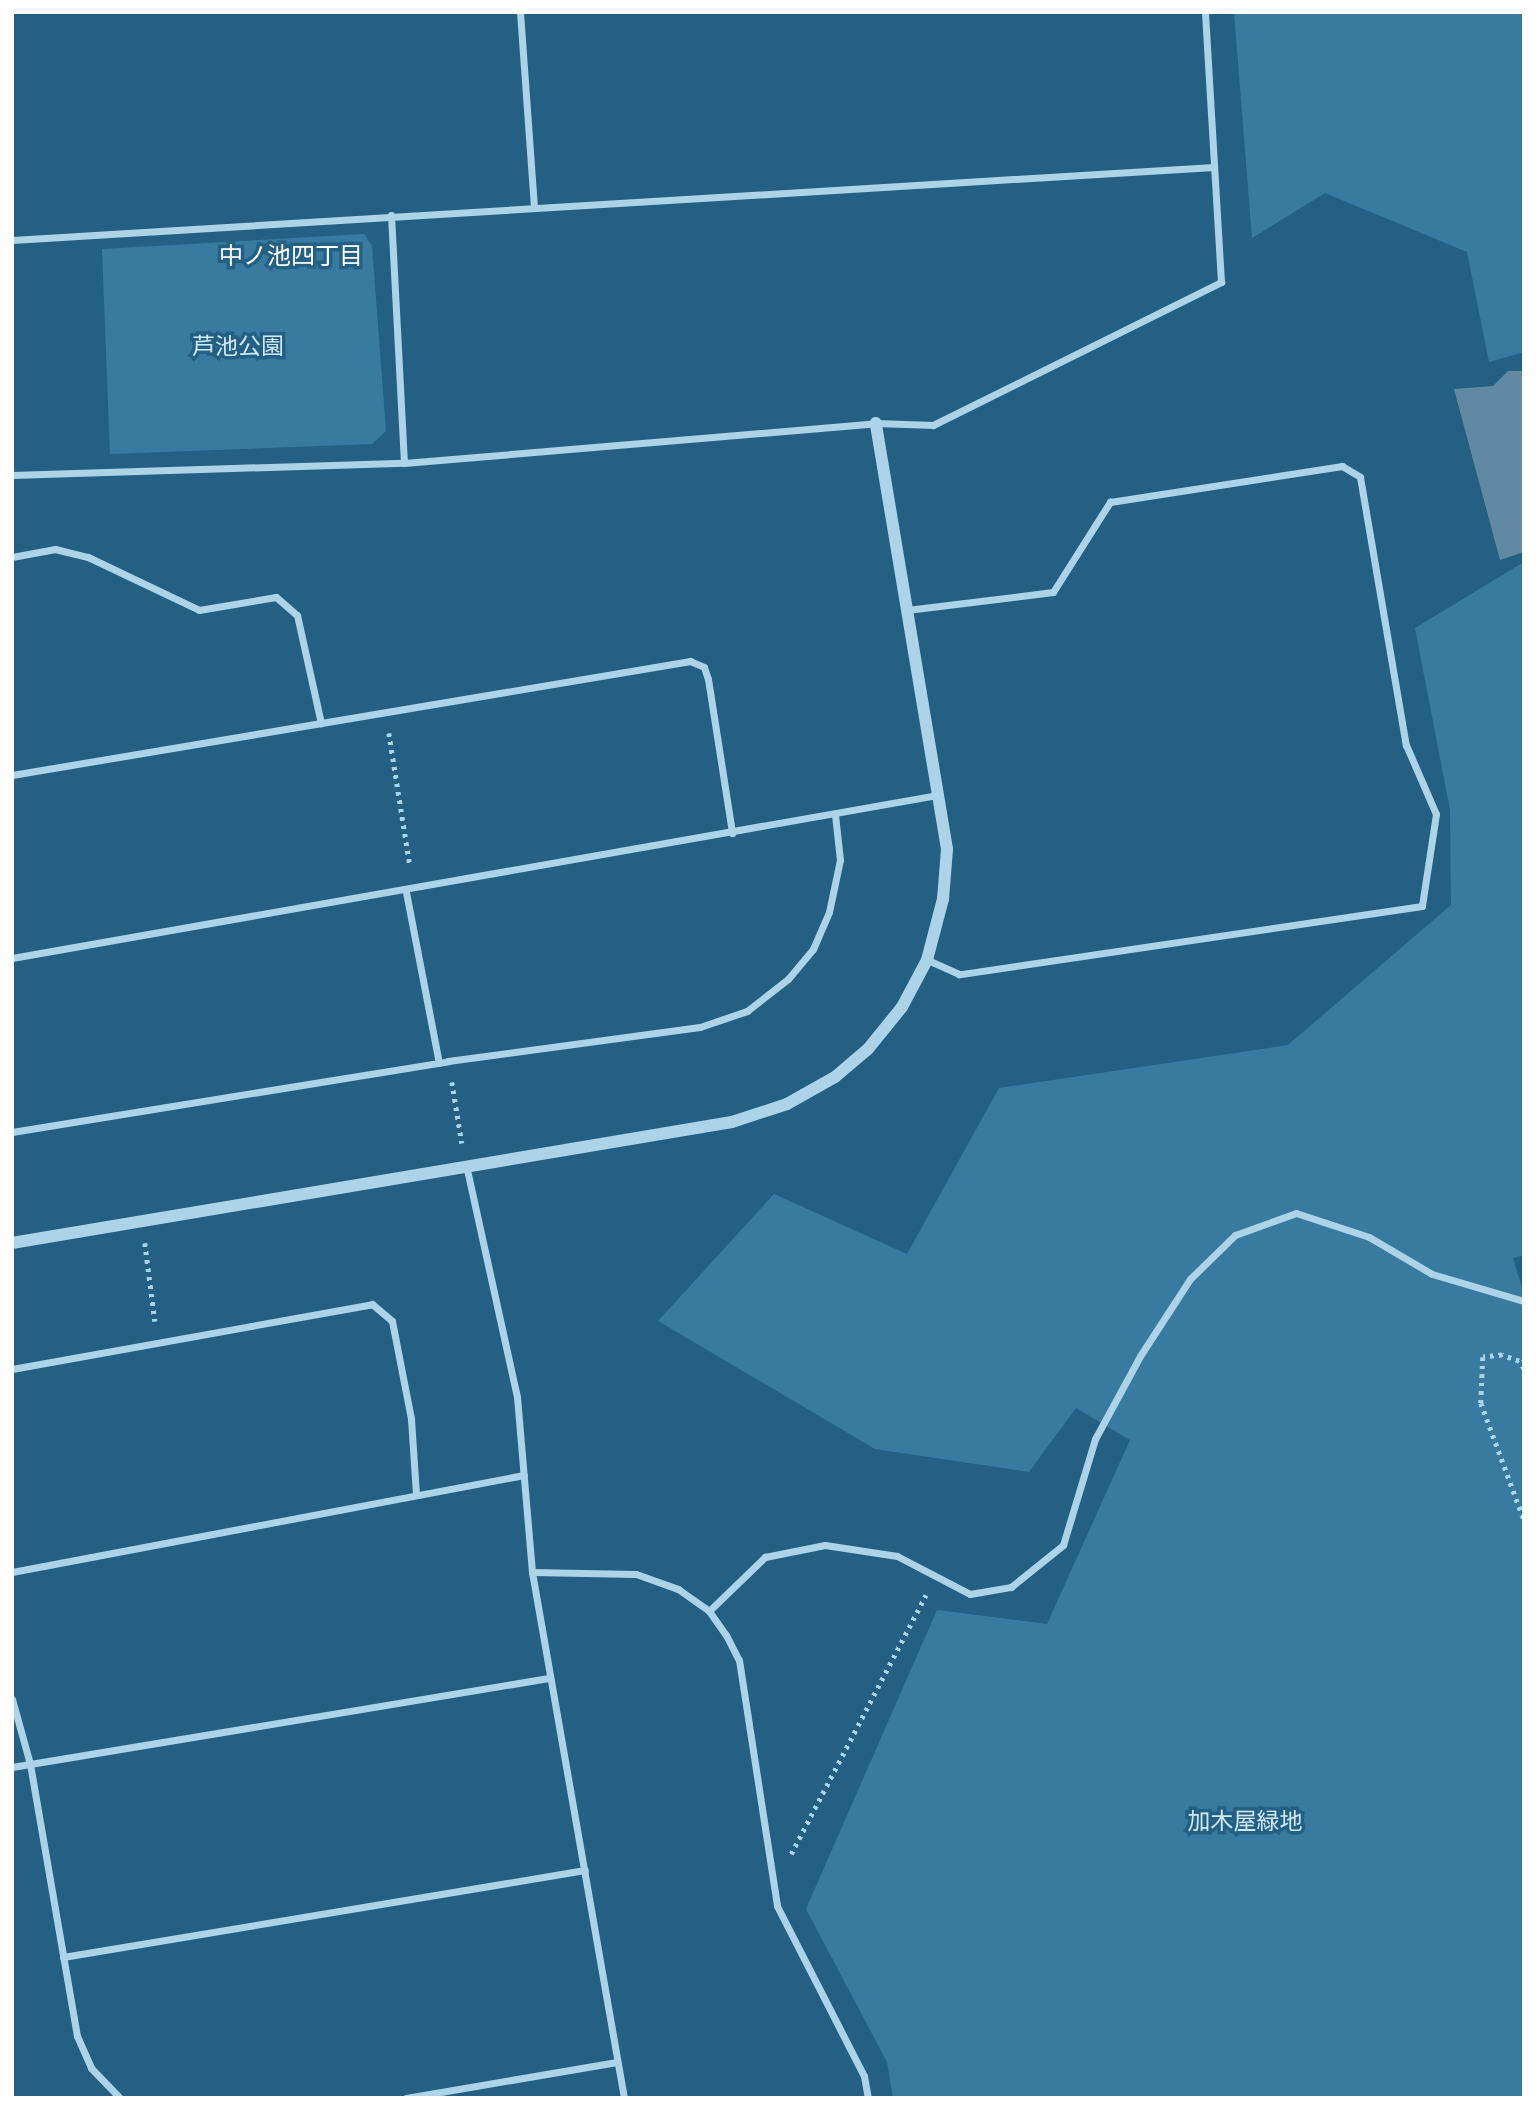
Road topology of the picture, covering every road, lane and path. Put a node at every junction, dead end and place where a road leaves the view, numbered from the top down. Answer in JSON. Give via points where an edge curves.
{"nodes":[{"id":1,"x":520,"y":12,"type":"edge"},
{"id":2,"x":1205,"y":12,"type":"edge"},
{"id":3,"x":1214,"y":167,"type":"junction"},
{"id":4,"x":534,"y":205,"type":"junction"},
{"id":5,"x":391,"y":215,"type":"junction"},
{"id":6,"x":12,"y":240,"type":"edge"},
{"id":7,"x":876,"y":422,"type":"junction"},
{"id":8,"x":404,"y":463,"type":"junction"},
{"id":9,"x":12,"y":475,"type":"edge"},
{"id":10,"x":12,"y":557,"type":"edge"},
{"id":11,"x":907,"y":610,"type":"junction"},
{"id":12,"x":386,"y":715,"type":"junction"},
{"id":13,"x":321,"y":723,"type":"junction"},
{"id":14,"x":12,"y":775,"type":"edge"},
{"id":15,"x":937,"y":795,"type":"junction"},
{"id":16,"x":835,"y":815,"type":"junction"},
{"id":17,"x":732,"y":833,"type":"junction"},
{"id":18,"x":410,"y":890,"type":"junction"},
{"id":19,"x":12,"y":958,"type":"edge"},
{"id":20,"x":927,"y":960,"type":"junction"},
{"id":21,"x":448,"y":1061,"type":"junction"},
{"id":22,"x":439,"y":1063,"type":"junction"},
{"id":23,"x":12,"y":1132,"type":"edge"},
{"id":24,"x":466,"y":1165,"type":"junction"},
{"id":25,"x":142,"y":1221,"type":"junction"},
{"id":26,"x":12,"y":1243,"type":"edge"},
{"id":27,"x":1524,"y":1301,"type":"edge"},
{"id":28,"x":158,"y":1344,"type":"junction"},
{"id":29,"x":12,"y":1368,"type":"edge"},
{"id":30,"x":1524,"y":1369,"type":"edge"},
{"id":31,"x":524,"y":1475,"type":"junction"},
{"id":32,"x":416,"y":1494,"type":"junction"},
{"id":33,"x":1524,"y":1520,"type":"edge"},
{"id":34,"x":12,"y":1572,"type":"edge"},
{"id":35,"x":532,"y":1572,"type":"junction"},
{"id":36,"x":936,"y":1575,"type":"junction"},
{"id":37,"x":709,"y":1611,"type":"junction"},
{"id":38,"x":549,"y":1678,"type":"junction"},
{"id":39,"x":12,"y":1699,"type":"edge"},
{"id":40,"x":30,"y":1764,"type":"junction"},
{"id":41,"x":12,"y":1767,"type":"edge"},
{"id":42,"x":585,"y":1870,"type":"junction"},
{"id":43,"x":773,"y":1875,"type":"junction"},
{"id":44,"x":63,"y":1957,"type":"junction"},
{"id":45,"x":617,"y":2062,"type":"junction"},
{"id":46,"x":120,"y":2098,"type":"edge"},
{"id":47,"x":406,"y":2098,"type":"edge"},
{"id":48,"x":624,"y":2098,"type":"edge"},
{"id":49,"x":868,"y":2098,"type":"edge"}],
"edges":[{"from":1,"to":4,"type":"street"},
{"from":2,"to":3,"type":"street"},
{"from":3,"to":4,"type":"street"},
{"from":3,"to":7,"type":"street","via":[[1221,282],[933,425]]},
{"from":4,"to":5,"type":"street"},
{"from":5,"to":6,"type":"street"},
{"from":5,"to":8,"type":"street"},
{"from":7,"to":8,"type":"street"},
{"from":7,"to":11,"type":"street"},
{"from":8,"to":9,"type":"street"},
{"from":10,"to":13,"type":"street","via":[[55,549],[88,557],[199,610],[276,597],[297,615]]},
{"from":11,"to":15,"type":"street"},
{"from":11,"to":20,"type":"street","via":[[1053,592],[1110,502],[1342,466],[1360,477],[1406,745],[1436,814],[1422,906],[959,974]]},
{"from":12,"to":13,"type":"street"},
{"from":12,"to":17,"type":"street","via":[[690,661],[704,667],[708,679]]},
{"from":12,"to":18,"type":"path"},
{"from":13,"to":14,"type":"street"},
{"from":15,"to":16,"type":"street"},
{"from":15,"to":20,"type":"street","via":[[947,849],[943,899]]},
{"from":16,"to":17,"type":"street"},
{"from":16,"to":21,"type":"street","via":[[840,860],[818,937],[788,979],[747,1011],[700,1027]]},
{"from":17,"to":18,"type":"street"},
{"from":18,"to":19,"type":"street"},
{"from":18,"to":22,"type":"street"},
{"from":20,"to":24,"type":"street","via":[[902,1007],[868,1049],[835,1077],[787,1104],[732,1122]]},
{"from":21,"to":22,"type":"street"},
{"from":21,"to":24,"type":"path"},
{"from":22,"to":23,"type":"street"},
{"from":24,"to":25,"type":"street"},
{"from":24,"to":31,"type":"street","via":[[517,1398]]},
{"from":25,"to":26,"type":"street"},
{"from":25,"to":28,"type":"path"},
{"from":27,"to":36,"type":"street","via":[[1432,1274],[1369,1237],[1296,1213],[1235,1235],[1190,1279],[1140,1356],[1095,1439],[1063,1545],[1011,1587],[971,1594]]},
{"from":28,"to":29,"type":"street"},
{"from":28,"to":32,"type":"street","via":[[372,1304],[384,1310],[392,1321],[411,1419]]},
{"from":30,"to":33,"type":"path","via":[[1520,1362],[1502,1355],[1482,1357],[1480,1403]]},
{"from":31,"to":32,"type":"street"},
{"from":31,"to":35,"type":"street"},
{"from":32,"to":34,"type":"street"},
{"from":35,"to":37,"type":"street","via":[[636,1574],[678,1589]]},
{"from":35,"to":38,"type":"street"},
{"from":36,"to":37,"type":"street","via":[[885,1554],[825,1545],[790,1548],[765,1557]]},
{"from":36,"to":43,"type":"path","via":[[783,1868]]},
{"from":37,"to":43,"type":"street","via":[[738,1660]]},
{"from":38,"to":40,"type":"street"},
{"from":38,"to":42,"type":"street"},
{"from":39,"to":40,"type":"street"},
{"from":40,"to":41,"type":"street"},
{"from":40,"to":44,"type":"street"},
{"from":42,"to":44,"type":"street"},
{"from":42,"to":45,"type":"street"},
{"from":43,"to":49,"type":"street","via":[[786,1929],[859,2066]]},
{"from":44,"to":46,"type":"street","via":[[77,2036],[91,2068]]},
{"from":45,"to":47,"type":"street"},
{"from":45,"to":48,"type":"street"}]}
